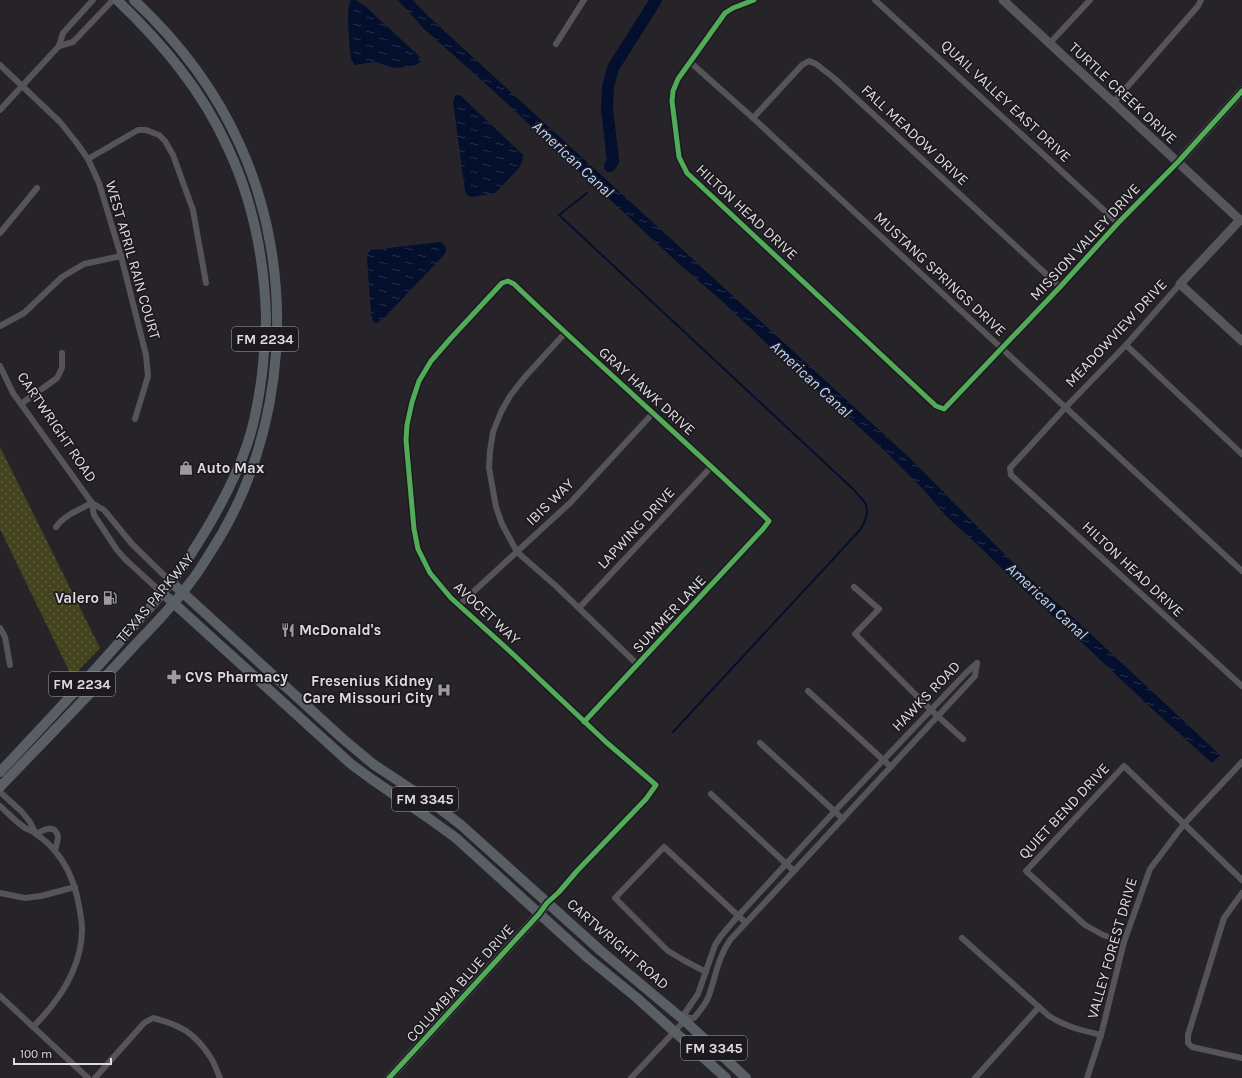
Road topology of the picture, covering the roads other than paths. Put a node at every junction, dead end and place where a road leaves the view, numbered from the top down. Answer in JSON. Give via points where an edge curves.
{"nodes":[{"id":1,"x":93,"y":0,"type":"edge"},
{"id":2,"x":113,"y":0,"type":"edge"},
{"id":3,"x":117,"y":0,"type":"edge"},
{"id":4,"x":134,"y":0,"type":"edge"},
{"id":5,"x":584,"y":0,"type":"edge"},
{"id":6,"x":754,"y":0,"type":"edge"},
{"id":7,"x":876,"y":0,"type":"edge"},
{"id":8,"x":1003,"y":0,"type":"edge"},
{"id":9,"x":1090,"y":0,"type":"edge"},
{"id":10,"x":1201,"y":0,"type":"edge"},
{"id":11,"x":556,"y":44,"type":"dead end"},
{"id":12,"x":1049,"y":44,"type":"junction"},
{"id":13,"x":59,"y":46,"type":"junction"},
{"id":14,"x":690,"y":62,"type":"junction"},
{"id":15,"x":0,"y":65,"type":"edge"},
{"id":16,"x":22,"y":86,"type":"junction"},
{"id":17,"x":1242,"y":90,"type":"edge"},
{"id":18,"x":1113,"y":102,"type":"junction"},
{"id":19,"x":0,"y":110,"type":"edge"},
{"id":20,"x":753,"y":118,"type":"junction"},
{"id":21,"x":88,"y":159,"type":"junction"},
{"id":22,"x":1178,"y":162,"type":"junction"},
{"id":23,"x":37,"y":188,"type":"dead end"},
{"id":24,"x":1241,"y":220,"type":"edge"},
{"id":25,"x":1118,"y":223,"type":"junction"},
{"id":26,"x":0,"y":233,"type":"edge"},
{"id":27,"x":120,"y":256,"type":"junction"},
{"id":28,"x":508,"y":281,"type":"joint"},
{"id":29,"x":206,"y":283,"type":"dead end"},
{"id":30,"x":1180,"y":284,"type":"junction"},
{"id":31,"x":1060,"y":287,"type":"junction"},
{"id":32,"x":0,"y":326,"type":"edge"},
{"id":33,"x":565,"y":334,"type":"junction"},
{"id":34,"x":1242,"y":341,"type":"edge"},
{"id":35,"x":1126,"y":345,"type":"junction"},
{"id":36,"x":1001,"y":349,"type":"junction"},
{"id":37,"x":62,"y":352,"type":"dead end"},
{"id":38,"x":0,"y":366,"type":"edge"},
{"id":39,"x":20,"y":404,"type":"junction"},
{"id":40,"x":1065,"y":408,"type":"junction"},
{"id":41,"x":944,"y":409,"type":"joint"},
{"id":42,"x":653,"y":413,"type":"junction"},
{"id":43,"x":135,"y":419,"type":"dead end"},
{"id":44,"x":1242,"y":454,"type":"edge"},
{"id":45,"x":712,"y":466,"type":"junction"},
{"id":46,"x":1010,"y":468,"type":"joint"},
{"id":47,"x":92,"y":503,"type":"junction"},
{"id":48,"x":770,"y":521,"type":"joint"},
{"id":49,"x":56,"y":527,"type":"dead end"},
{"id":50,"x":517,"y":552,"type":"junction"},
{"id":51,"x":1242,"y":571,"type":"edge"},
{"id":52,"x":171,"y":582,"type":"junction"},
{"id":53,"x":854,"y":587,"type":"dead end"},
{"id":54,"x":182,"y":592,"type":"junction"},
{"id":55,"x":162,"y":593,"type":"junction"},
{"id":56,"x":173,"y":603,"type":"junction"},
{"id":57,"x":459,"y":605,"type":"junction"},
{"id":58,"x":580,"y":608,"type":"junction"},
{"id":59,"x":0,"y":628,"type":"edge"},
{"id":60,"x":10,"y":665,"type":"dead end"},
{"id":61,"x":638,"y":665,"type":"junction"},
{"id":62,"x":281,"y":682,"type":"junction"},
{"id":63,"x":1242,"y":686,"type":"edge"},
{"id":64,"x":808,"y":691,"type":"dead end"},
{"id":65,"x":272,"y":693,"type":"junction"},
{"id":66,"x":931,"y":710,"type":"junction"},
{"id":67,"x":938,"y":717,"type":"junction"},
{"id":68,"x":584,"y":722,"type":"junction"},
{"id":69,"x":342,"y":738,"type":"junction"},
{"id":70,"x":963,"y":739,"type":"dead end"},
{"id":71,"x":760,"y":743,"type":"dead end"},
{"id":72,"x":334,"y":749,"type":"junction"},
{"id":73,"x":883,"y":760,"type":"junction"},
{"id":74,"x":1242,"y":762,"type":"edge"},
{"id":75,"x":891,"y":767,"type":"junction"},
{"id":76,"x":0,"y":772,"type":"edge"},
{"id":77,"x":0,"y":788,"type":"edge"},
{"id":78,"x":0,"y":792,"type":"edge"},
{"id":79,"x":711,"y":794,"type":"dead end"},
{"id":80,"x":435,"y":805,"type":"junction"},
{"id":81,"x":0,"y":806,"type":"edge"},
{"id":82,"x":834,"y":812,"type":"junction"},
{"id":83,"x":427,"y":817,"type":"junction"},
{"id":84,"x":843,"y":819,"type":"junction"},
{"id":85,"x":1184,"y":824,"type":"junction"},
{"id":86,"x":36,"y":834,"type":"junction"},
{"id":87,"x":55,"y":850,"type":"junction"},
{"id":88,"x":786,"y":863,"type":"junction"},
{"id":89,"x":794,"y":871,"type":"junction"},
{"id":90,"x":1242,"y":880,"type":"edge"},
{"id":91,"x":75,"y":887,"type":"junction"},
{"id":92,"x":0,"y":893,"type":"edge"},
{"id":93,"x":1242,"y":893,"type":"edge"},
{"id":94,"x":547,"y":903,"type":"junction"},
{"id":95,"x":539,"y":914,"type":"junction"},
{"id":96,"x":738,"y":916,"type":"junction"},
{"id":97,"x":746,"y":923,"type":"junction"},
{"id":98,"x":962,"y":938,"type":"dead end"},
{"id":99,"x":1124,"y":942,"type":"junction"},
{"id":100,"x":706,"y":972,"type":"junction"},
{"id":101,"x":0,"y":996,"type":"edge"},
{"id":102,"x":1039,"y":1007,"type":"junction"},
{"id":103,"x":686,"y":1020,"type":"junction"},
{"id":104,"x":33,"y":1027,"type":"junction"},
{"id":105,"x":674,"y":1031,"type":"junction"},
{"id":106,"x":1101,"y":1035,"type":"junction"},
{"id":107,"x":1242,"y":1058,"type":"edge"},
{"id":108,"x":217,"y":1077,"type":"edge"},
{"id":109,"x":88,"y":1078,"type":"edge"},
{"id":110,"x":95,"y":1078,"type":"edge"},
{"id":111,"x":389,"y":1078,"type":"edge"},
{"id":112,"x":631,"y":1078,"type":"edge"},
{"id":113,"x":726,"y":1078,"type":"edge"},
{"id":114,"x":746,"y":1078,"type":"edge"},
{"id":115,"x":975,"y":1078,"type":"edge"},
{"id":116,"x":1087,"y":1078,"type":"edge"}],
"edges":[{"from":1,"to":13,"type":"street","via":[[63,33]]},
{"from":2,"to":13,"type":"street","via":[[73,42]]},
{"from":3,"to":52,"type":"main road","name":"TEXAS PARKWAY","number":"FM 2234","via":[[158,41],[205,106],[228,147],[241,180],[260,250],[266,316],[265,350],[258,401],[248,443],[218,509],[192,554]]},
{"from":4,"to":54,"type":"main road","name":"TEXAS PARKWAY","number":"FM 2234","via":[[190,60],[232,128],[247,160],[261,202],[270,240],[275,284],[278,343],[274,376],[270,404],[250,477],[212,551]]},
{"from":5,"to":11,"type":"street"},
{"from":6,"to":14,"type":"street","name":"HILTON HEAD DRIVE","via":[[725,13]]},
{"from":7,"to":25,"type":"street","name":"QUAIL VALLEY EAST DRIVE"},
{"from":8,"to":12,"type":"street","name":"TURTLE CREEK DRIVE"},
{"from":9,"to":12,"type":"street"},
{"from":10,"to":18,"type":"street"},
{"from":12,"to":18,"type":"street","name":"TURTLE CREEK DRIVE"},
{"from":13,"to":16,"type":"street"},
{"from":14,"to":20,"type":"street","name":"MUSTANG SPRINGS DRIVE"},
{"from":14,"to":41,"type":"street","name":"HILTON HEAD DRIVE","via":[[678,79],[672,101],[679,157],[687,173],[936,406]]},
{"from":15,"to":16,"type":"street","name":"WEST APRIL RAIN COURT"},
{"from":16,"to":19,"type":"street"},
{"from":16,"to":21,"type":"street","name":"WEST APRIL RAIN COURT","via":[[60,122]]},
{"from":17,"to":22,"type":"street","name":"MISSION VALLEY DRIVE"},
{"from":18,"to":22,"type":"street","name":"TURTLE CREEK DRIVE"},
{"from":20,"to":31,"type":"street","name":"FALL MEADOW DRIVE","via":[[802,65],[808,61],[816,64]]},
{"from":20,"to":36,"type":"street","name":"MUSTANG SPRINGS DRIVE"},
{"from":21,"to":27,"type":"street","name":"WEST APRIL RAIN COURT","via":[[102,191]]},
{"from":21,"to":29,"type":"street","via":[[138,130],[152,131],[165,141],[173,155],[193,210]]},
{"from":22,"to":24,"type":"street","name":"TURTLE CREEK DRIVE"},
{"from":22,"to":25,"type":"street","name":"MISSION VALLEY DRIVE"},
{"from":23,"to":26,"type":"street"},
{"from":24,"to":30,"type":"street","name":"MEADOWVIEW DRIVE"},
{"from":25,"to":31,"type":"street","name":"MISSION VALLEY DRIVE"},
{"from":27,"to":32,"type":"street","via":[[84,264],[62,277],[24,312]]},
{"from":27,"to":43,"type":"street","name":"WEST APRIL RAIN COURT","via":[[146,355],[148,376]]},
{"from":28,"to":33,"type":"street","name":"GRAY HAWK DRIVE"},
{"from":28,"to":57,"type":"street","name":"AVOCET WAY","via":[[502,283],[431,361],[419,381],[407,425],[413,521],[418,549],[430,573]]},
{"from":30,"to":34,"type":"street"},
{"from":30,"to":35,"type":"street","name":"MEADOWVIEW DRIVE"},
{"from":31,"to":36,"type":"street","name":"MISSION VALLEY DRIVE"},
{"from":33,"to":42,"type":"street","name":"GRAY HAWK DRIVE"},
{"from":33,"to":50,"type":"street","via":[[510,396],[493,432],[489,468],[491,484],[502,524]]},
{"from":35,"to":40,"type":"street","name":"MEADOWVIEW DRIVE"},
{"from":35,"to":44,"type":"street"},
{"from":36,"to":40,"type":"street","name":"MUSTANG SPRINGS DRIVE"},
{"from":36,"to":41,"type":"street","name":"MISSION VALLEY DRIVE"},
{"from":37,"to":39,"type":"street","via":[[62,368],[56,378]]},
{"from":38,"to":39,"type":"street","name":"CARTWRIGHT ROAD"},
{"from":39,"to":47,"type":"street","name":"CARTWRIGHT ROAD"},
{"from":40,"to":46,"type":"street","name":"MEADOWVIEW DRIVE"},
{"from":40,"to":51,"type":"street","name":"MUSTANG SPRINGS DRIVE"},
{"from":42,"to":45,"type":"street","name":"GRAY HAWK DRIVE"},
{"from":42,"to":50,"type":"street","name":"IBIS WAY","via":[[571,502]]},
{"from":45,"to":48,"type":"street","name":"GRAY HAWK DRIVE"},
{"from":45,"to":58,"type":"street","name":"LAPWING DRIVE"},
{"from":46,"to":63,"type":"street","name":"HILTON HEAD DRIVE","via":[[1012,475]]},
{"from":47,"to":49,"type":"street","via":[[66,517]]},
{"from":47,"to":52,"type":"street","name":"CARTWRIGHT ROAD","via":[[104,510],[132,544]]},
{"from":47,"to":55,"type":"street","name":"CARTWRIGHT ROAD","via":[[94,515],[117,550]]},
{"from":48,"to":61,"type":"street","name":"SUMMER LANE"},
{"from":50,"to":57,"type":"street","name":"IBIS WAY"},
{"from":50,"to":58,"type":"street"},
{"from":52,"to":54,"type":"main road","name":"CARTWRIGHT ROAD"},
{"from":52,"to":55,"type":"main road","name":"TEXAS PARKWAY","number":"FM 2234"},
{"from":53,"to":66,"type":"street","via":[[878,609],[855,634]]},
{"from":54,"to":56,"type":"main road","name":"TEXAS PARKWAY","number":"FM 2234"},
{"from":54,"to":62,"type":"main road","name":"CARTWRIGHT ROAD","number":"FM 3345"},
{"from":55,"to":56,"type":"main road","name":"CARTWRIGHT ROAD"},
{"from":55,"to":76,"type":"main road","name":"TEXAS PARKWAY","number":"FM 2234"},
{"from":56,"to":65,"type":"main road","name":"CARTWRIGHT ROAD","number":"FM 3345"},
{"from":56,"to":77,"type":"main road","name":"TEXAS PARKWAY","number":"FM 2234"},
{"from":57,"to":68,"type":"street","name":"AVOCET WAY"},
{"from":58,"to":61,"type":"street"},
{"from":59,"to":60,"type":"street"},
{"from":61,"to":68,"type":"street","name":"SUMMER LANE"},
{"from":62,"to":65,"type":"main road"},
{"from":62,"to":69,"type":"main road","name":"CARTWRIGHT ROAD","number":"FM 3345"},
{"from":64,"to":73,"type":"street"},
{"from":65,"to":72,"type":"main road","name":"CARTWRIGHT ROAD","number":"FM 3345"},
{"from":66,"to":67,"type":"street"},
{"from":66,"to":67,"type":"street","name":"HAWKS ROAD","via":[[977,663],[975,676]]},
{"from":66,"to":73,"type":"street","name":"HAWKS ROAD"},
{"from":67,"to":70,"type":"street"},
{"from":67,"to":75,"type":"street","name":"HAWKS ROAD"},
{"from":68,"to":94,"type":"street","name":"AVOCET WAY","via":[[656,785],[646,799]]},
{"from":69,"to":72,"type":"main road"},
{"from":69,"to":80,"type":"main road","name":"CARTWRIGHT ROAD","number":"FM 3345","via":[[389,775]]},
{"from":71,"to":82,"type":"street"},
{"from":72,"to":83,"type":"main road","name":"CARTWRIGHT ROAD","number":"FM 3345","via":[[370,778]]},
{"from":73,"to":75,"type":"street"},
{"from":73,"to":82,"type":"street","name":"HAWKS ROAD"},
{"from":74,"to":85,"type":"street","name":"VALLEY FOREST DRIVE"},
{"from":75,"to":84,"type":"street","name":"HAWKS ROAD"},
{"from":78,"to":86,"type":"street","via":[[22,812]]},
{"from":79,"to":88,"type":"street"},
{"from":80,"to":83,"type":"main road"},
{"from":80,"to":94,"type":"main road","name":"CARTWRIGHT ROAD","number":"FM 3345","via":[[482,843]]},
{"from":81,"to":86,"type":"street","via":[[24,828]]},
{"from":82,"to":84,"type":"street"},
{"from":82,"to":88,"type":"street","name":"HAWKS ROAD"},
{"from":83,"to":95,"type":"main road","name":"CARTWRIGHT ROAD","number":"FM 3345","via":[[456,838]]},
{"from":84,"to":89,"type":"street","name":"HAWKS ROAD"},
{"from":85,"to":90,"type":"street"},
{"from":85,"to":99,"type":"street","name":"VALLEY FOREST DRIVE","via":[[1150,868]]},
{"from":85,"to":99,"type":"street","name":"QUIET BEND DRIVE","via":[[1124,766],[1026,872],[1085,925]]},
{"from":86,"to":87,"type":"street"},
{"from":86,"to":87,"type":"street","via":[[46,828],[55,831],[58,839]]},
{"from":87,"to":91,"type":"street"},
{"from":88,"to":89,"type":"street"},
{"from":88,"to":96,"type":"street","name":"HAWKS ROAD"},
{"from":89,"to":97,"type":"street","name":"HAWKS ROAD"},
{"from":91,"to":92,"type":"street","via":[[25,898]]},
{"from":91,"to":104,"type":"street","via":[[82,930],[79,952],[66,987]]},
{"from":93,"to":107,"type":"street","via":[[1224,918],[1188,1035],[1188,1043],[1192,1047]]},
{"from":94,"to":95,"type":"street","name":"COLUMBIA BLUE DRIVE"},
{"from":94,"to":103,"type":"main road","name":"CARTWRIGHT ROAD","number":"FM 3345"},
{"from":95,"to":105,"type":"main road","name":"CARTWRIGHT ROAD","number":"FM 3345"},
{"from":95,"to":111,"type":"street","name":"COLUMBIA BLUE DRIVE"},
{"from":96,"to":97,"type":"street"},
{"from":96,"to":100,"type":"street","name":"HAWKS ROAD","via":[[715,945]]},
{"from":96,"to":100,"type":"street","via":[[664,847],[615,898],[668,951]]},
{"from":97,"to":103,"type":"street","name":"HAWKS ROAD","via":[[722,952],[705,1004],[694,1018]]},
{"from":98,"to":102,"type":"street"},
{"from":99,"to":106,"type":"street","name":"VALLEY FOREST DRIVE"},
{"from":100,"to":103,"type":"street","name":"HAWKS ROAD","via":[[698,994],[685,1013]]},
{"from":101,"to":104,"type":"street"},
{"from":102,"to":106,"type":"street","via":[[1072,1028]]},
{"from":102,"to":115,"type":"street"},
{"from":103,"to":105,"type":"street","name":"HAWKS ROAD"},
{"from":103,"to":114,"type":"main road","name":"CARTWRIGHT ROAD","number":"FM 3345"},
{"from":104,"to":109,"type":"street"},
{"from":105,"to":112,"type":"street","name":"HAWKS ROAD"},
{"from":105,"to":113,"type":"main road","name":"CARTWRIGHT ROAD","number":"FM 3345"},
{"from":106,"to":116,"type":"street","name":"VALLEY FOREST DRIVE"},
{"from":108,"to":110,"type":"street","via":[[212,1059],[190,1033],[153,1018],[144,1023]]}]}
